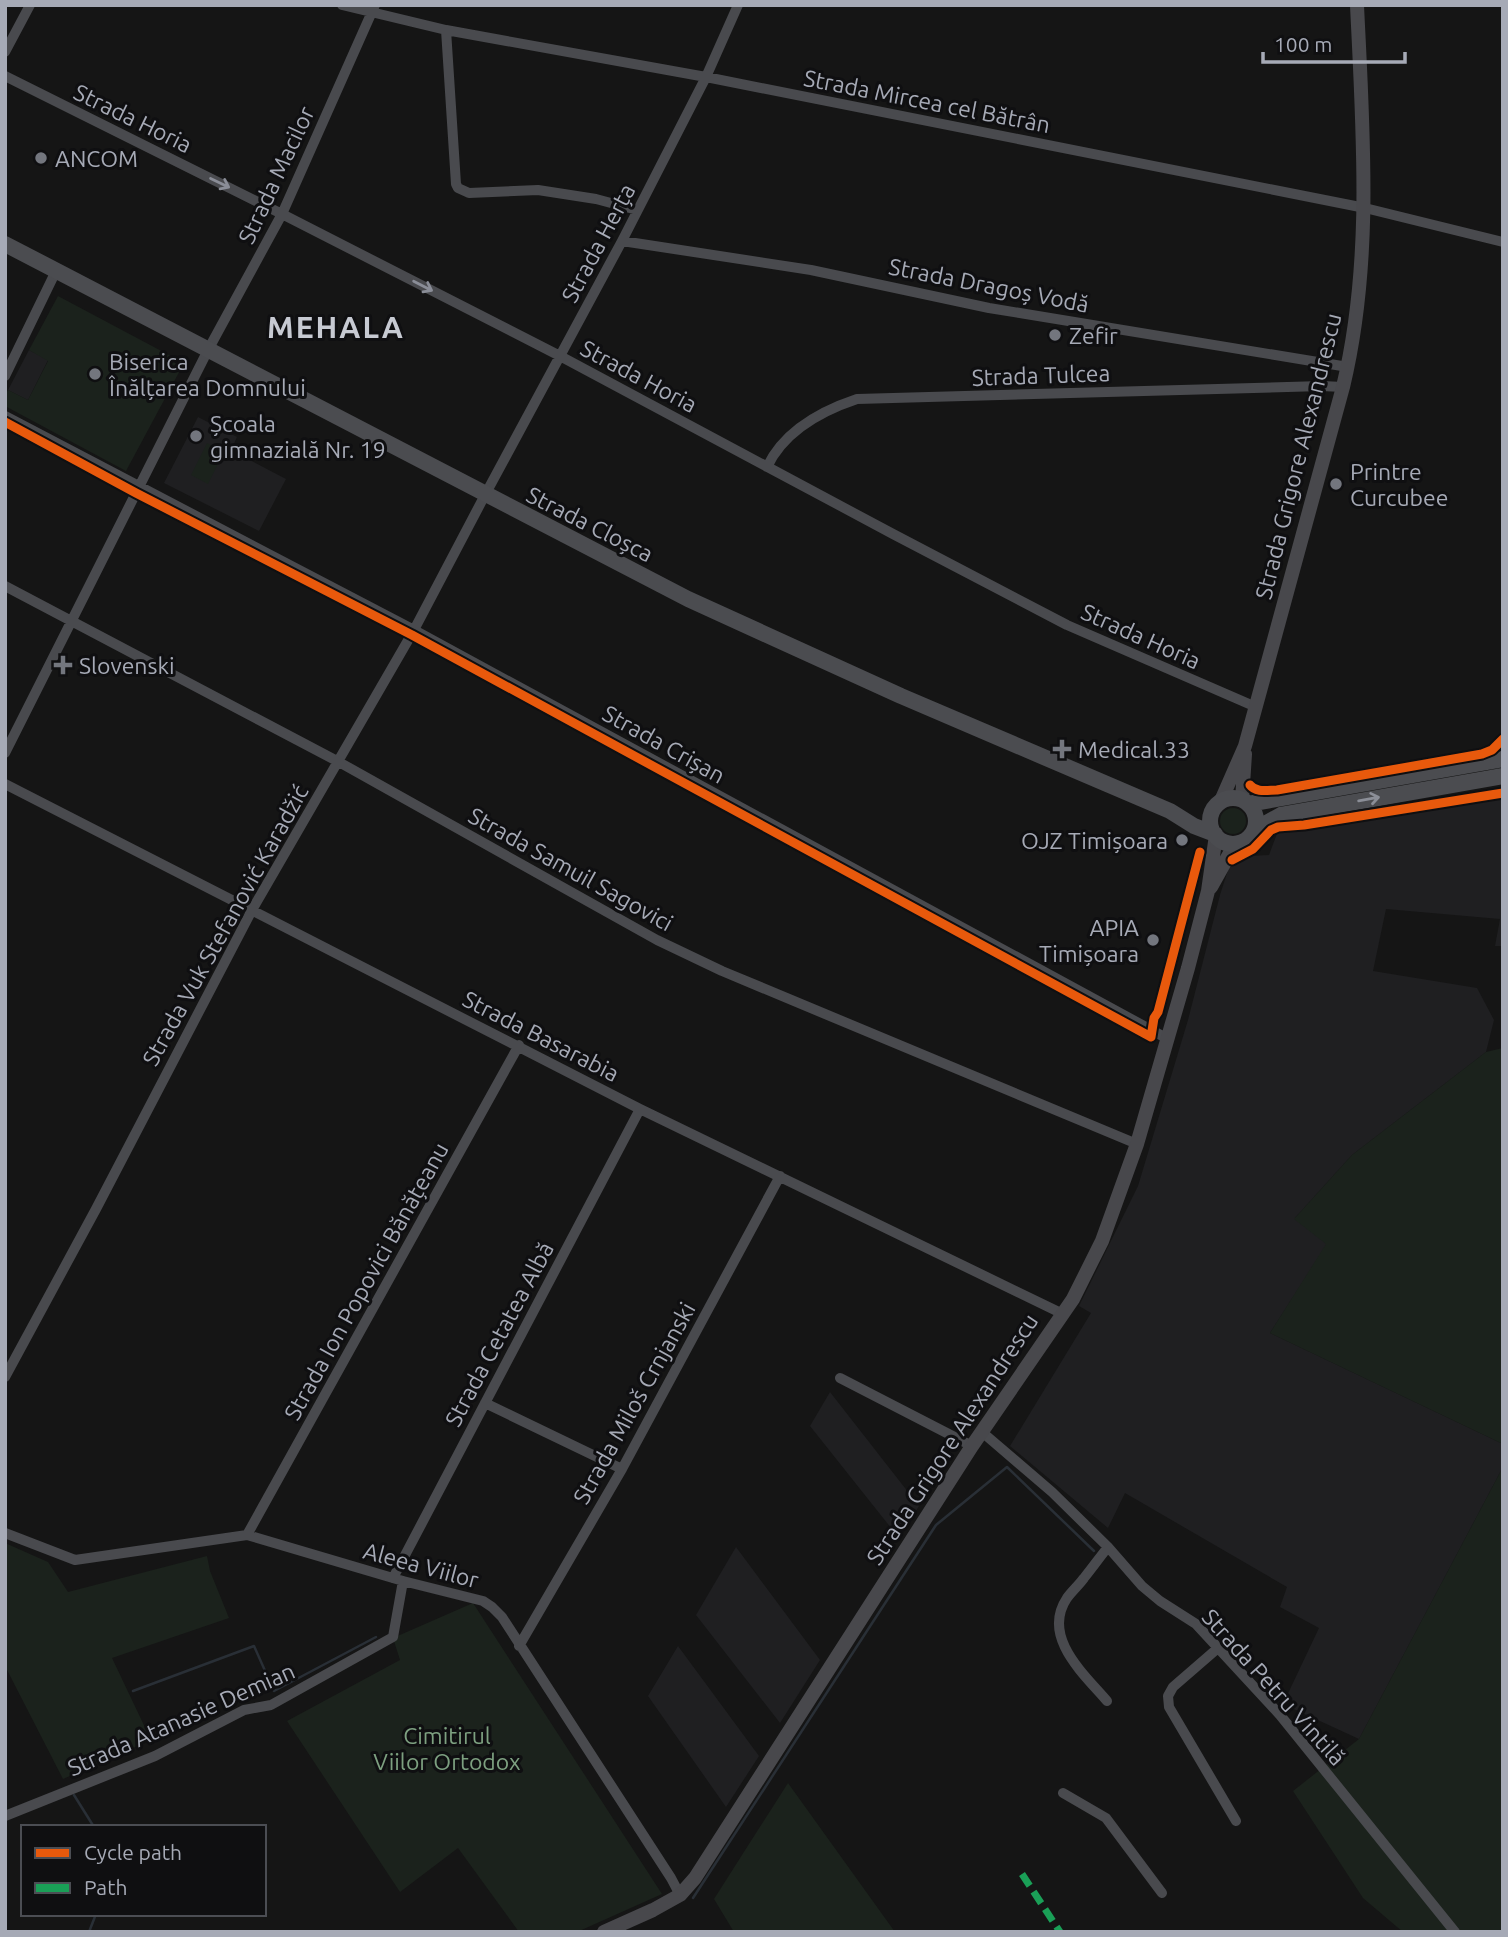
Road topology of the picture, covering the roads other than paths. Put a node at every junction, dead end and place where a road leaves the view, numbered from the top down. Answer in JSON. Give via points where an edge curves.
{"nodes":[{"id":1,"x":30,"y":5,"type":"edge"},
{"id":2,"x":342,"y":5,"type":"edge"},
{"id":3,"x":738,"y":5,"type":"edge"},
{"id":4,"x":1357,"y":5,"type":"edge"},
{"id":5,"x":373,"y":8,"type":"edge"},
{"id":6,"x":446,"y":30,"type":"junction"},
{"id":7,"x":5,"y":52,"type":"edge"},
{"id":8,"x":5,"y":76,"type":"edge"},
{"id":9,"x":706,"y":77,"type":"junction"},
{"id":10,"x":1365,"y":208,"type":"junction"},
{"id":11,"x":637,"y":210,"type":"junction"},
{"id":12,"x":282,"y":214,"type":"junction"},
{"id":13,"x":622,"y":241,"type":"junction"},
{"id":14,"x":1503,"y":242,"type":"edge"},
{"id":15,"x":5,"y":244,"type":"edge"},
{"id":16,"x":56,"y":271,"type":"junction"},
{"id":17,"x":208,"y":350,"type":"junction"},
{"id":18,"x":560,"y":356,"type":"junction"},
{"id":19,"x":1348,"y":367,"type":"junction"},
{"id":20,"x":5,"y":376,"type":"edge"},
{"id":21,"x":1343,"y":387,"type":"junction"},
{"id":22,"x":5,"y":416,"type":"edge"},
{"id":23,"x":767,"y":467,"type":"junction"},
{"id":24,"x":139,"y":486,"type":"junction"},
{"id":25,"x":485,"y":495,"type":"junction"},
{"id":26,"x":5,"y":586,"type":"edge"},
{"id":27,"x":71,"y":621,"type":"junction"},
{"id":28,"x":414,"y":630,"type":"junction"},
{"id":29,"x":1256,"y":707,"type":"junction"},
{"id":30,"x":1245,"y":746,"type":"junction"},
{"id":31,"x":1503,"y":751,"type":"edge"},
{"id":32,"x":5,"y":752,"type":"edge"},
{"id":33,"x":1503,"y":760,"type":"edge"},
{"id":34,"x":337,"y":761,"type":"junction"},
{"id":35,"x":1503,"y":776,"type":"edge"},
{"id":36,"x":5,"y":783,"type":"edge"},
{"id":37,"x":1245,"y":802,"type":"junction"},
{"id":38,"x":1217,"y":806,"type":"junction"},
{"id":39,"x":1170,"y":811,"type":"junction"},
{"id":40,"x":1254,"y":830,"type":"junction"},
{"id":41,"x":1215,"y":834,"type":"junction"},
{"id":42,"x":1235,"y":844,"type":"junction"},
{"id":43,"x":1209,"y":891,"type":"junction"},
{"id":44,"x":252,"y":910,"type":"junction"},
{"id":45,"x":1168,"y":1039,"type":"junction"},
{"id":46,"x":519,"y":1045,"type":"junction"},
{"id":47,"x":640,"y":1109,"type":"junction"},
{"id":48,"x":1137,"y":1144,"type":"junction"},
{"id":49,"x":780,"y":1176,"type":"junction"},
{"id":50,"x":1063,"y":1314,"type":"junction"},
{"id":51,"x":5,"y":1377,"type":"edge"},
{"id":52,"x":840,"y":1378,"type":"dead end"},
{"id":53,"x":485,"y":1403,"type":"junction"},
{"id":54,"x":982,"y":1432,"type":"junction"},
{"id":55,"x":972,"y":1446,"type":"junction"},
{"id":56,"x":622,"y":1469,"type":"junction"},
{"id":57,"x":5,"y":1533,"type":"edge"},
{"id":58,"x":247,"y":1535,"type":"junction"},
{"id":59,"x":1108,"y":1547,"type":"junction"},
{"id":60,"x":398,"y":1579,"type":"junction"},
{"id":61,"x":519,"y":1646,"type":"junction"},
{"id":62,"x":1218,"y":1648,"type":"junction"},
{"id":63,"x":1107,"y":1701,"type":"dead end"},
{"id":64,"x":1063,"y":1793,"type":"dead end"},
{"id":65,"x":5,"y":1816,"type":"edge"},
{"id":66,"x":1236,"y":1821,"type":"dead end"},
{"id":67,"x":1161,"y":1893,"type":"dead end"},
{"id":68,"x":680,"y":1895,"type":"junction"},
{"id":69,"x":604,"y":1932,"type":"edge"},
{"id":70,"x":1455,"y":1932,"type":"edge"}],
"edges":[{"from":1,"to":7,"type":"street"},
{"from":2,"to":5,"type":"street","name":"Strada Mircea cel Bătrân"},
{"from":3,"to":9,"type":"street","name":"Strada Herța"},
{"from":4,"to":10,"type":"street","name":"Strada Grigore Alexandrescu"},
{"from":5,"to":6,"type":"street","name":"Strada Mircea cel Bătrân"},
{"from":5,"to":12,"type":"street","name":"Strada Macilor"},
{"from":6,"to":9,"type":"street","name":"Strada Mircea cel Bătrân"},
{"from":6,"to":11,"type":"street","via":[[458,188],[469,193],[538,190]]},
{"from":8,"to":12,"type":"street","name":"Strada Horia","one_way":true},
{"from":9,"to":10,"type":"street","name":"Strada Mircea cel Bătrân"},
{"from":9,"to":11,"type":"street","name":"Strada Herța"},
{"from":10,"to":14,"type":"street","name":"Strada Mircea cel Bătrân"},
{"from":10,"to":19,"type":"street","name":"Strada Grigore Alexandrescu","via":[[1359,309]]},
{"from":11,"to":13,"type":"street","name":"Strada Herța"},
{"from":12,"to":17,"type":"street","name":"Strada Macilor"},
{"from":12,"to":18,"type":"street","name":"Strada Horia","one_way":true},
{"from":13,"to":18,"type":"street","name":"Strada Herța"},
{"from":13,"to":19,"type":"street","name":"Strada Dragoș Vodă","via":[[811,270],[989,308]]},
{"from":15,"to":16,"type":"main road","name":"Strada Cloșca"},
{"from":16,"to":17,"type":"main road","name":"Strada Cloșca"},
{"from":16,"to":20,"type":"street"},
{"from":17,"to":24,"type":"street","name":"Strada Macilor"},
{"from":17,"to":25,"type":"main road","name":"Strada Cloșca"},
{"from":18,"to":23,"type":"street","name":"Strada Horia"},
{"from":18,"to":25,"type":"street","name":"Strada Herța"},
{"from":19,"to":21,"type":"street","name":"Strada Grigore Alexandrescu"},
{"from":21,"to":23,"type":"street","name":"Strada Tulcea","via":[[857,400],[834,407],[793,433],[774,452]]},
{"from":21,"to":29,"type":"street","name":"Strada Grigore Alexandrescu"},
{"from":22,"to":24,"type":"street","name":"Strada Crișan"},
{"from":23,"to":29,"type":"street","name":"Strada Horia","via":[[1067,625]]},
{"from":24,"to":27,"type":"street","name":"Strada Macilor"},
{"from":24,"to":28,"type":"street","name":"Strada Crișan"},
{"from":25,"to":28,"type":"street","name":"Strada Vuk Stefanović Karadžić"},
{"from":25,"to":39,"type":"main road","name":"Strada Cloșca","via":[[688,600]]},
{"from":26,"to":27,"type":"street","name":"Strada Samuil Sagovici"},
{"from":27,"to":32,"type":"street","name":"Strada Macilor"},
{"from":27,"to":34,"type":"street","name":"Strada Samuil Sagovici"},
{"from":28,"to":34,"type":"street","name":"Strada Vuk Stefanović Karadžić"},
{"from":28,"to":45,"type":"street","name":"Strada Crișan"},
{"from":29,"to":30,"type":"street","name":"Strada Grigore Alexandrescu"},
{"from":30,"to":37,"type":"street","name":"Strada Grigore Alexandrescu"},
{"from":30,"to":38,"type":"street","name":"Strada Grigore Alexandrescu"},
{"from":31,"to":33,"type":"street"},
{"from":33,"to":37,"type":"main road"},
{"from":34,"to":44,"type":"street","name":"Strada Vuk Stefanović Karadžić"},
{"from":34,"to":48,"type":"street","name":"Strada Samuil Sagovici","via":[[722,971]]},
{"from":40,"to":35,"type":"main road","one_way":true,"via":[[1280,815]]},
{"from":36,"to":44,"type":"street","name":"Strada Basarabia"},
{"from":37,"to":38,"type":"main road","via":[[1233,799]]},
{"from":37,"to":40,"type":"main road","via":[[1256,818]]},
{"from":38,"to":39,"type":"main road","name":"Strada Cloșca","via":[[1205,812]]},
{"from":38,"to":41,"type":"main road","via":[[1211,821]]},
{"from":39,"to":41,"type":"main road","name":"Strada Cloșca"},
{"from":40,"to":42,"type":"main road"},
{"from":41,"to":42,"type":"main road"},
{"from":41,"to":43,"type":"street","name":"Strada Grigore Alexandrescu"},
{"from":42,"to":43,"type":"street","name":"Strada Grigore Alexandrescu"},
{"from":43,"to":45,"type":"street","name":"Strada Grigore Alexandrescu"},
{"from":44,"to":46,"type":"street","name":"Strada Basarabia"},
{"from":44,"to":51,"type":"street","name":"Strada Vuk Stefanović Karadžić"},
{"from":45,"to":48,"type":"street","name":"Strada Grigore Alexandrescu"},
{"from":46,"to":47,"type":"street","name":"Strada Basarabia"},
{"from":46,"to":58,"type":"street","name":"Strada Ion Popovici Bănățeanu"},
{"from":47,"to":49,"type":"street","name":"Strada Basarabia"},
{"from":47,"to":53,"type":"street","name":"Strada Cetatea Albă"},
{"from":48,"to":50,"type":"street","name":"Strada Grigore Alexandrescu","via":[[1102,1241]]},
{"from":49,"to":50,"type":"street","name":"Strada Basarabia"},
{"from":49,"to":56,"type":"street","name":"Strada Miloš Crnjanski"},
{"from":50,"to":54,"type":"street","name":"Strada Grigore Alexandrescu"},
{"from":52,"to":55,"type":"street"},
{"from":53,"to":56,"type":"street"},
{"from":53,"to":60,"type":"street","name":"Strada Cetatea Albă"},
{"from":54,"to":55,"type":"street","name":"Strada Grigore Alexandrescu"},
{"from":54,"to":59,"type":"street","name":"Strada Petru Vintilă"},
{"from":55,"to":68,"type":"street","name":"Strada Grigore Alexandrescu"},
{"from":56,"to":61,"type":"street","name":"Strada Miloš Crnjanski"},
{"from":57,"to":58,"type":"street","name":"Aleea Viilor","via":[[75,1560]]},
{"from":58,"to":60,"type":"street","name":"Aleea Viilor"},
{"from":59,"to":62,"type":"street","name":"Strada Petru Vintilă","via":[[1142,1586],[1196,1624]]},
{"from":59,"to":63,"type":"street","via":[[1066,1599],[1058,1617],[1064,1646]]},
{"from":60,"to":61,"type":"street","name":"Aleea Viilor","via":[[483,1601],[502,1617]]},
{"from":60,"to":65,"type":"street","name":"Strada Atanasie Demian","via":[[393,1637],[271,1705],[244,1710],[155,1756]]},
{"from":61,"to":68,"type":"street","name":"Aleea Viilor"},
{"from":62,"to":66,"type":"street","via":[[1173,1687],[1169,1707]]},
{"from":62,"to":70,"type":"street","name":"Strada Petru Vintilă","via":[[1280,1714]]},
{"from":64,"to":67,"type":"street","via":[[1106,1818]]},
{"from":68,"to":69,"type":"street","name":"Strada Grigore Alexandrescu"}]}
